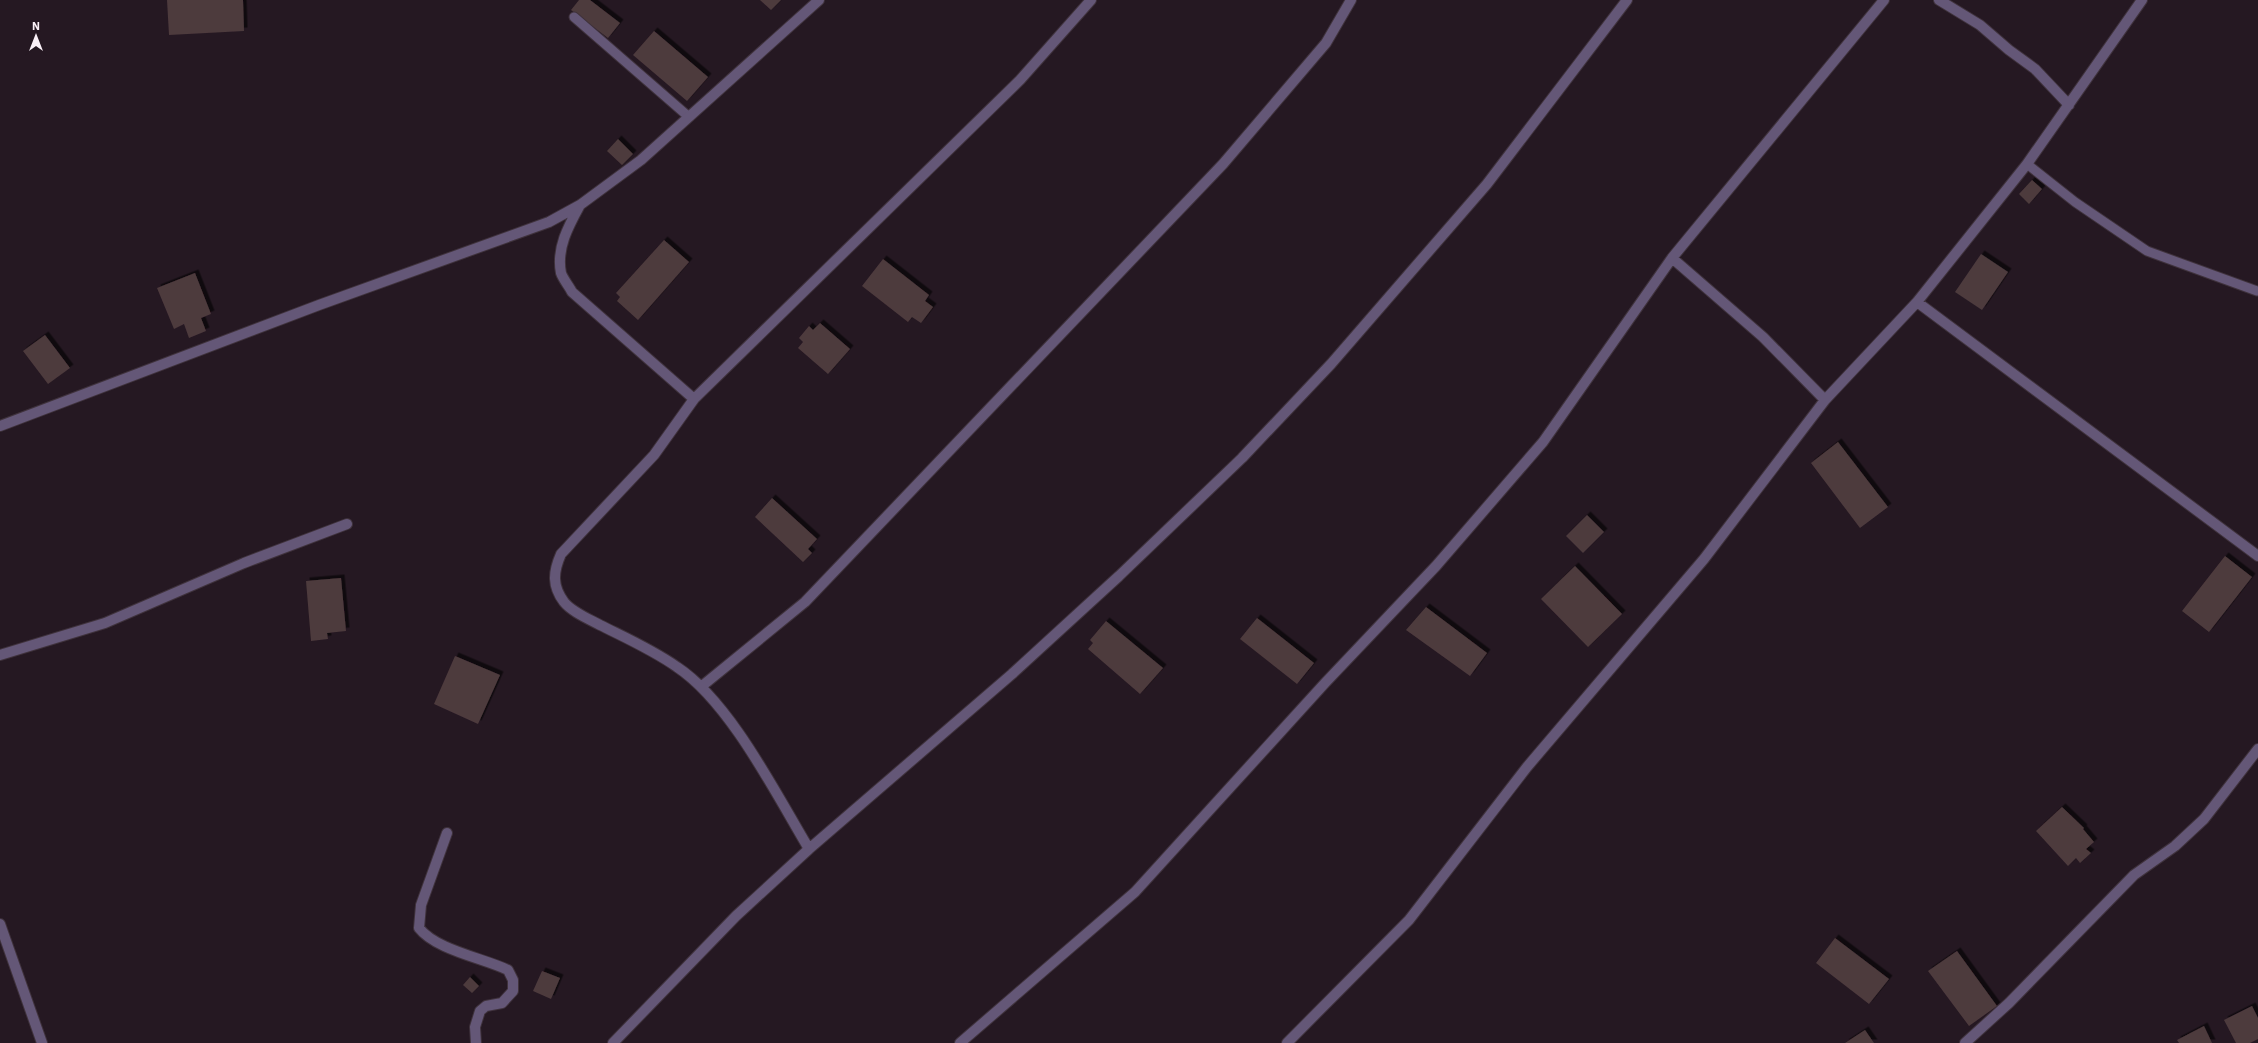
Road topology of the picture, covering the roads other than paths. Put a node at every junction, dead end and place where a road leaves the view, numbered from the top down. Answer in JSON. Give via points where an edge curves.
{"nodes":[{"id":1,"x":819,"y":0,"type":"edge"},
{"id":2,"x":1091,"y":0,"type":"edge"},
{"id":3,"x":1351,"y":0,"type":"edge"},
{"id":4,"x":1627,"y":0,"type":"edge"},
{"id":5,"x":1884,"y":0,"type":"edge"},
{"id":6,"x":1939,"y":0,"type":"edge"},
{"id":7,"x":2142,"y":0,"type":"edge"},
{"id":8,"x":574,"y":17,"type":"dead end"},
{"id":9,"x":2069,"y":105,"type":"junction"},
{"id":10,"x":690,"y":116,"type":"junction"},
{"id":11,"x":2027,"y":164,"type":"junction"},
{"id":12,"x":580,"y":205,"type":"junction"},
{"id":13,"x":1672,"y":258,"type":"junction"},
{"id":14,"x":2257,"y":291,"type":"edge"},
{"id":15,"x":1917,"y":302,"type":"junction"},
{"id":16,"x":694,"y":399,"type":"junction"},
{"id":17,"x":1825,"y":400,"type":"junction"},
{"id":18,"x":0,"y":426,"type":"edge"},
{"id":19,"x":347,"y":524,"type":"dead end"},
{"id":20,"x":2258,"y":556,"type":"edge"},
{"id":21,"x":0,"y":655,"type":"edge"},
{"id":22,"x":702,"y":686,"type":"junction"},
{"id":23,"x":2258,"y":748,"type":"edge"},
{"id":24,"x":447,"y":833,"type":"dead end"},
{"id":25,"x":810,"y":849,"type":"junction"},
{"id":26,"x":0,"y":924,"type":"edge"},
{"id":27,"x":42,"y":1043,"type":"edge"},
{"id":28,"x":476,"y":1043,"type":"edge"},
{"id":29,"x":613,"y":1043,"type":"edge"},
{"id":30,"x":960,"y":1043,"type":"edge"},
{"id":31,"x":1287,"y":1043,"type":"edge"},
{"id":32,"x":1965,"y":1043,"type":"edge"}],
"edges":[{"from":1,"to":10,"type":"street"},
{"from":2,"to":16,"type":"street","via":[[1020,80],[933,162],[804,293]]},
{"from":3,"to":22,"type":"street","via":[[1326,43],[1223,164],[805,602]]},
{"from":4,"to":25,"type":"street","via":[[1487,184],[1331,364],[1242,458],[1012,674]]},
{"from":5,"to":13,"type":"street"},
{"from":6,"to":9,"type":"street","via":[[1980,25],[2008,50],[2034,68]]},
{"from":7,"to":9,"type":"street"},
{"from":8,"to":10,"type":"lane"},
{"from":9,"to":11,"type":"street"},
{"from":10,"to":12,"type":"street","via":[[641,160]]},
{"from":11,"to":14,"type":"lane","via":[[2075,202],[2147,251]]},
{"from":11,"to":15,"type":"street"},
{"from":12,"to":16,"type":"street","via":[[565,232],[561,253],[561,273],[572,292]]},
{"from":12,"to":18,"type":"street","via":[[549,222],[327,302]]},
{"from":13,"to":17,"type":"street","via":[[1763,337]]},
{"from":13,"to":30,"type":"street","via":[[1543,442],[1436,566],[1325,683],[1135,892]]},
{"from":15,"to":17,"type":"street"},
{"from":15,"to":20,"type":"street"},
{"from":16,"to":22,"type":"street","via":[[654,455],[594,521],[573,540],[561,554],[554,569],[555,586],[565,603],[586,618],[677,666]]},
{"from":17,"to":31,"type":"street","via":[[1704,559],[1527,767],[1409,920]]},
{"from":19,"to":21,"type":"street","via":[[244,563],[105,623]]},
{"from":22,"to":25,"type":"street","via":[[751,752]]},
{"from":23,"to":32,"type":"street","via":[[2204,819],[2175,846],[2134,876],[2009,1003]]},
{"from":24,"to":28,"type":"street","via":[[421,905],[419,928],[425,936],[437,942],[508,970],[513,980],[513,991],[502,1003],[486,1006],[480,1011],[475,1027]]},
{"from":25,"to":29,"type":"street","via":[[736,916]]},
{"from":26,"to":27,"type":"street"}]}
